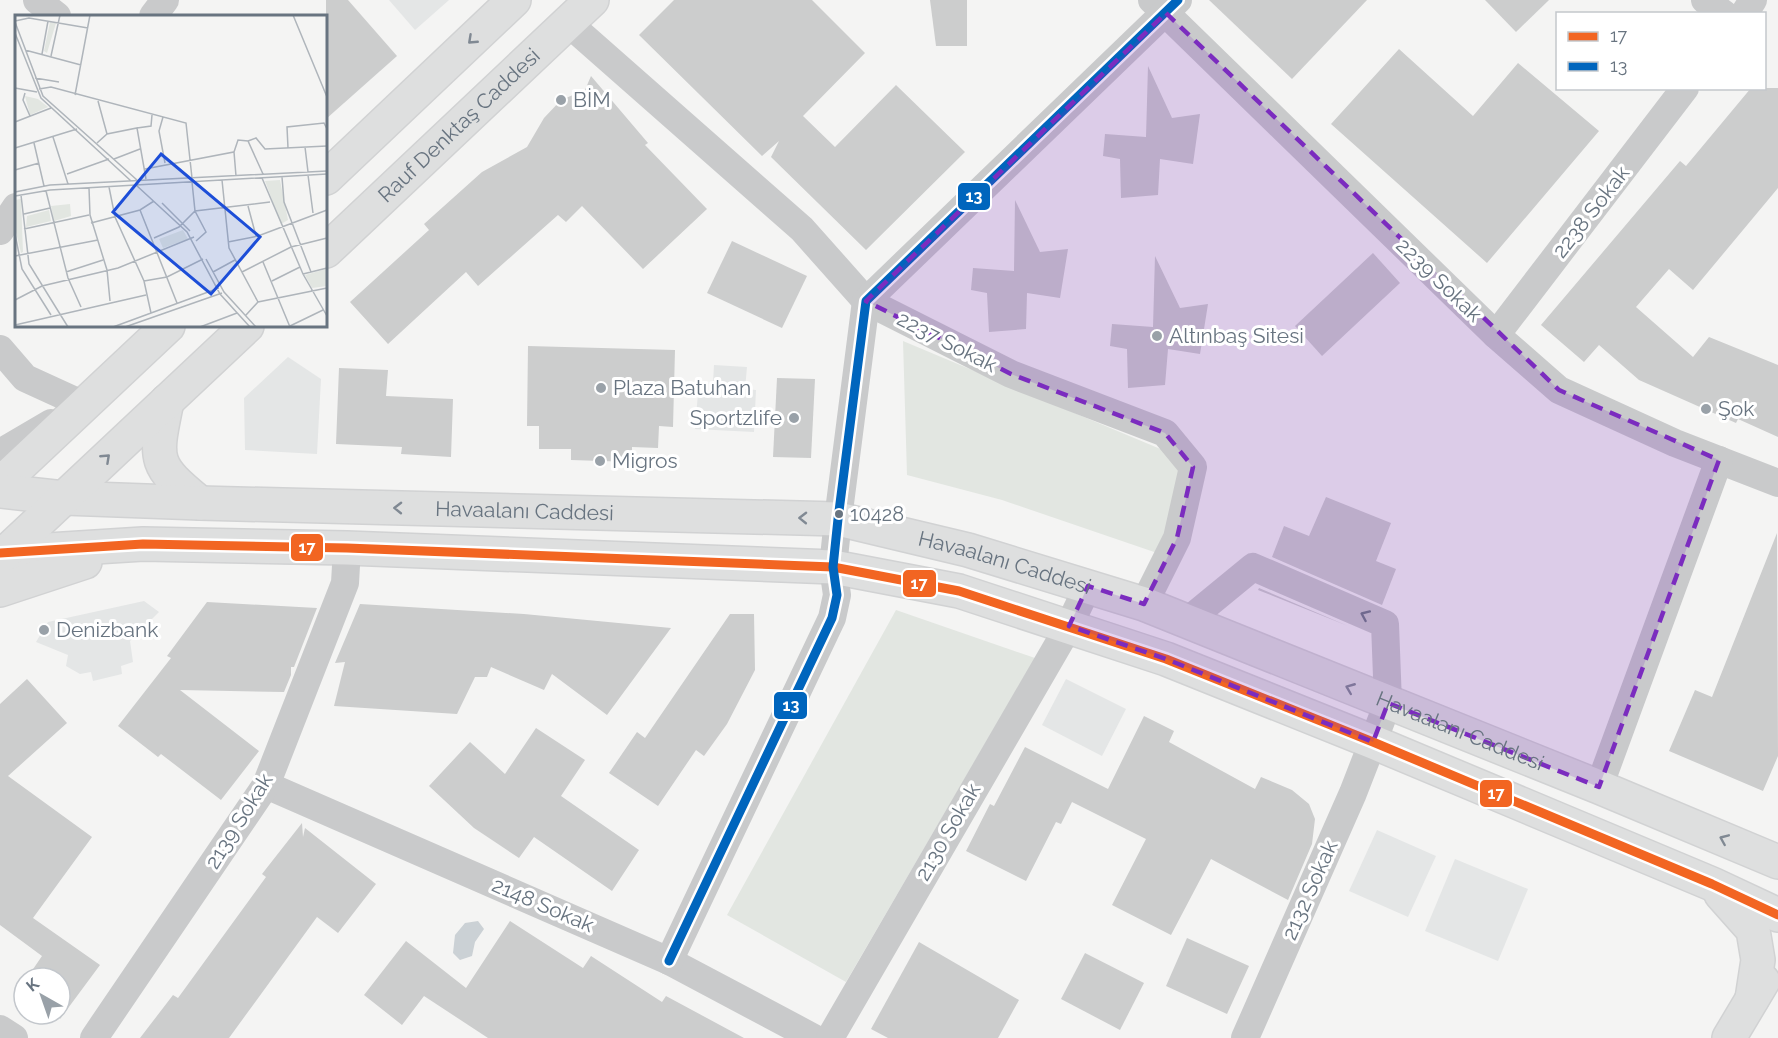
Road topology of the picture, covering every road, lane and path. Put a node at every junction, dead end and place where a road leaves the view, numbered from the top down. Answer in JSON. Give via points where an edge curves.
{"nodes":[{"id":1,"x":37,"y":0,"type":"edge"},
{"id":2,"x":165,"y":0,"type":"edge"},
{"id":3,"x":514,"y":0,"type":"edge"},
{"id":4,"x":592,"y":0,"type":"edge"},
{"id":5,"x":1705,"y":0,"type":"edge"},
{"id":6,"x":1165,"y":4,"type":"edge"},
{"id":7,"x":1721,"y":12,"type":"edge"},
{"id":8,"x":56,"y":15,"type":"edge"},
{"id":9,"x":154,"y":15,"type":"edge"},
{"id":10,"x":568,"y":23,"type":"junction"},
{"id":11,"x":1683,"y":90,"type":"edge"},
{"id":12,"x":327,"y":177,"type":"edge"},
{"id":13,"x":15,"y":208,"type":"edge"},
{"id":14,"x":0,"y":231,"type":"edge"},
{"id":15,"x":327,"y":251,"type":"edge"},
{"id":16,"x":866,"y":301,"type":"junction"},
{"id":17,"x":167,"y":327,"type":"edge"},
{"id":18,"x":246,"y":327,"type":"edge"},
{"id":19,"x":1496,"y":335,"type":"junction"},
{"id":20,"x":0,"y":350,"type":"edge"},
{"id":21,"x":167,"y":401,"type":"junction"},
{"id":22,"x":81,"y":404,"type":"junction"},
{"id":23,"x":0,"y":453,"type":"edge"},
{"id":24,"x":1719,"y":460,"type":"junction"},
{"id":25,"x":1778,"y":483,"type":"edge"},
{"id":26,"x":0,"y":484,"type":"edge"},
{"id":27,"x":0,"y":491,"type":"edge"},
{"id":28,"x":64,"y":498,"type":"junction"},
{"id":29,"x":200,"y":503,"type":"junction"},
{"id":30,"x":838,"y":519,"type":"junction"},
{"id":31,"x":142,"y":544,"type":"junction"},
{"id":32,"x":347,"y":548,"type":"junction"},
{"id":33,"x":2,"y":554,"type":"edge"},
{"id":34,"x":833,"y":567,"type":"junction"},
{"id":35,"x":1088,"y":586,"type":"junction"},
{"id":36,"x":0,"y":590,"type":"edge"},
{"id":37,"x":1144,"y":604,"type":"junction"},
{"id":38,"x":1186,"y":622,"type":"junction"},
{"id":39,"x":1069,"y":626,"type":"junction"},
{"id":40,"x":1388,"y":703,"type":"junction"},
{"id":41,"x":1373,"y":742,"type":"junction"},
{"id":42,"x":266,"y":785,"type":"junction"},
{"id":43,"x":1599,"y":787,"type":"junction"},
{"id":44,"x":1778,"y":862,"type":"edge"},
{"id":45,"x":1712,"y":884,"type":"junction"},
{"id":46,"x":1778,"y":915,"type":"edge"},
{"id":47,"x":1778,"y":956,"type":"edge"},
{"id":48,"x":669,"y":961,"type":"junction"},
{"id":49,"x":1752,"y":999,"type":"junction"},
{"id":50,"x":0,"y":1029,"type":"edge"},
{"id":51,"x":14,"y":1038,"type":"edge"},
{"id":52,"x":94,"y":1038,"type":"edge"},
{"id":53,"x":814,"y":1038,"type":"edge"},
{"id":54,"x":830,"y":1038,"type":"edge"},
{"id":55,"x":1245,"y":1038,"type":"edge"},
{"id":56,"x":1730,"y":1038,"type":"edge"}],
"edges":[{"from":1,"to":8,"type":"street"},
{"from":2,"to":9,"type":"street"},
{"from":3,"to":12,"type":"main road","one_way":true},
{"from":4,"to":10,"type":"main road","name":"Rauf Denktaş Caddesi"},
{"from":5,"to":7,"type":"street"},
{"from":6,"to":16,"type":"street"},
{"from":6,"to":19,"type":"street","name":"2239 Sokak"},
{"from":10,"to":15,"type":"main road","name":"Rauf Denktaş Caddesi"},
{"from":10,"to":16,"type":"street","name":"2237 Sokak","via":[[802,229]]},
{"from":11,"to":19,"type":"street","name":"2238 Sokak"},
{"from":13,"to":14,"type":"street"},
{"from":16,"to":30,"type":"street"},
{"from":16,"to":37,"type":"street","name":"2237 Sokak","via":[[1011,374],[1165,433],[1193,467],[1177,538]]},
{"from":17,"to":22,"type":"main road"},
{"from":18,"to":21,"type":"main road"},
{"from":19,"to":24,"type":"street","name":"2239 Sokak","via":[[1559,390]]},
{"from":20,"to":22,"type":"street","via":[[25,378]]},
{"from":28,"to":21,"type":"main road","one_way":true},
{"from":21,"to":29,"type":"main road","via":[[159,461],[174,482]]},
{"from":22,"to":23,"type":"street"},
{"from":22,"to":26,"type":"main road"},
{"from":24,"to":25,"type":"street","name":"2239 Sokak"},
{"from":24,"to":43,"type":"street"},
{"from":27,"to":28,"type":"main road","name":"Havaalanı Caddesi"},
{"from":28,"to":29,"type":"main road","name":"Havaalanı Caddesi"},
{"from":28,"to":33,"type":"main road"},
{"from":30,"to":29,"type":"main road","name":"Havaalanı Caddesi","one_way":true},
{"from":30,"to":34,"type":"street"},
{"from":30,"to":35,"type":"main road","name":"Havaalanı Caddesi","via":[[968,550]]},
{"from":31,"to":32,"type":"main road","name":"Havaalanı Caddesi"},
{"from":31,"to":33,"type":"main road","name":"Havaalanı Caddesi"},
{"from":31,"to":36,"type":"main road"},
{"from":32,"to":34,"type":"main road","name":"Havaalanı Caddesi"},
{"from":32,"to":42,"type":"street","name":"2139 Sokak","via":[[345,583]]},
{"from":34,"to":39,"type":"main road","name":"Havaalanı Caddesi","via":[[959,591]]},
{"from":34,"to":48,"type":"street","via":[[837,595],[832,618]]},
{"from":35,"to":37,"type":"main road","name":"Havaalanı Caddesi"},
{"from":35,"to":39,"type":"street","name":"2130 Sokak"},
{"from":37,"to":38,"type":"main road","name":"Havaalanı Caddesi"},
{"from":40,"to":38,"type":"main road","name":"Havaalanı Caddesi","one_way":true},
{"from":40,"to":38,"type":"street","one_way":true,"via":[[1385,624],[1253,567]]},
{"from":39,"to":41,"type":"main road","name":"Havaalanı Caddesi","via":[[1166,659]]},
{"from":39,"to":54,"type":"street","name":"2130 Sokak"},
{"from":40,"to":41,"type":"street","name":"2132 Sokak"},
{"from":40,"to":43,"type":"main road","name":"Havaalanı Caddesi"},
{"from":41,"to":45,"type":"main road","name":"Havaalanı Caddesi"},
{"from":41,"to":55,"type":"street","name":"2132 Sokak"},
{"from":42,"to":48,"type":"street","name":"2148 Sokak"},
{"from":42,"to":52,"type":"street","name":"2139 Sokak"},
{"from":44,"to":43,"type":"main road","name":"Havaalanı Caddesi","one_way":true},
{"from":45,"to":46,"type":"main road","name":"Havaalanı Caddesi"},
{"from":45,"to":49,"type":"main road","via":[[1753,930],[1758,960]]},
{"from":47,"to":49,"type":"main road"},
{"from":48,"to":53,"type":"street","name":"2148 Sokak"},
{"from":49,"to":56,"type":"main road"},
{"from":50,"to":51,"type":"street"}]}
